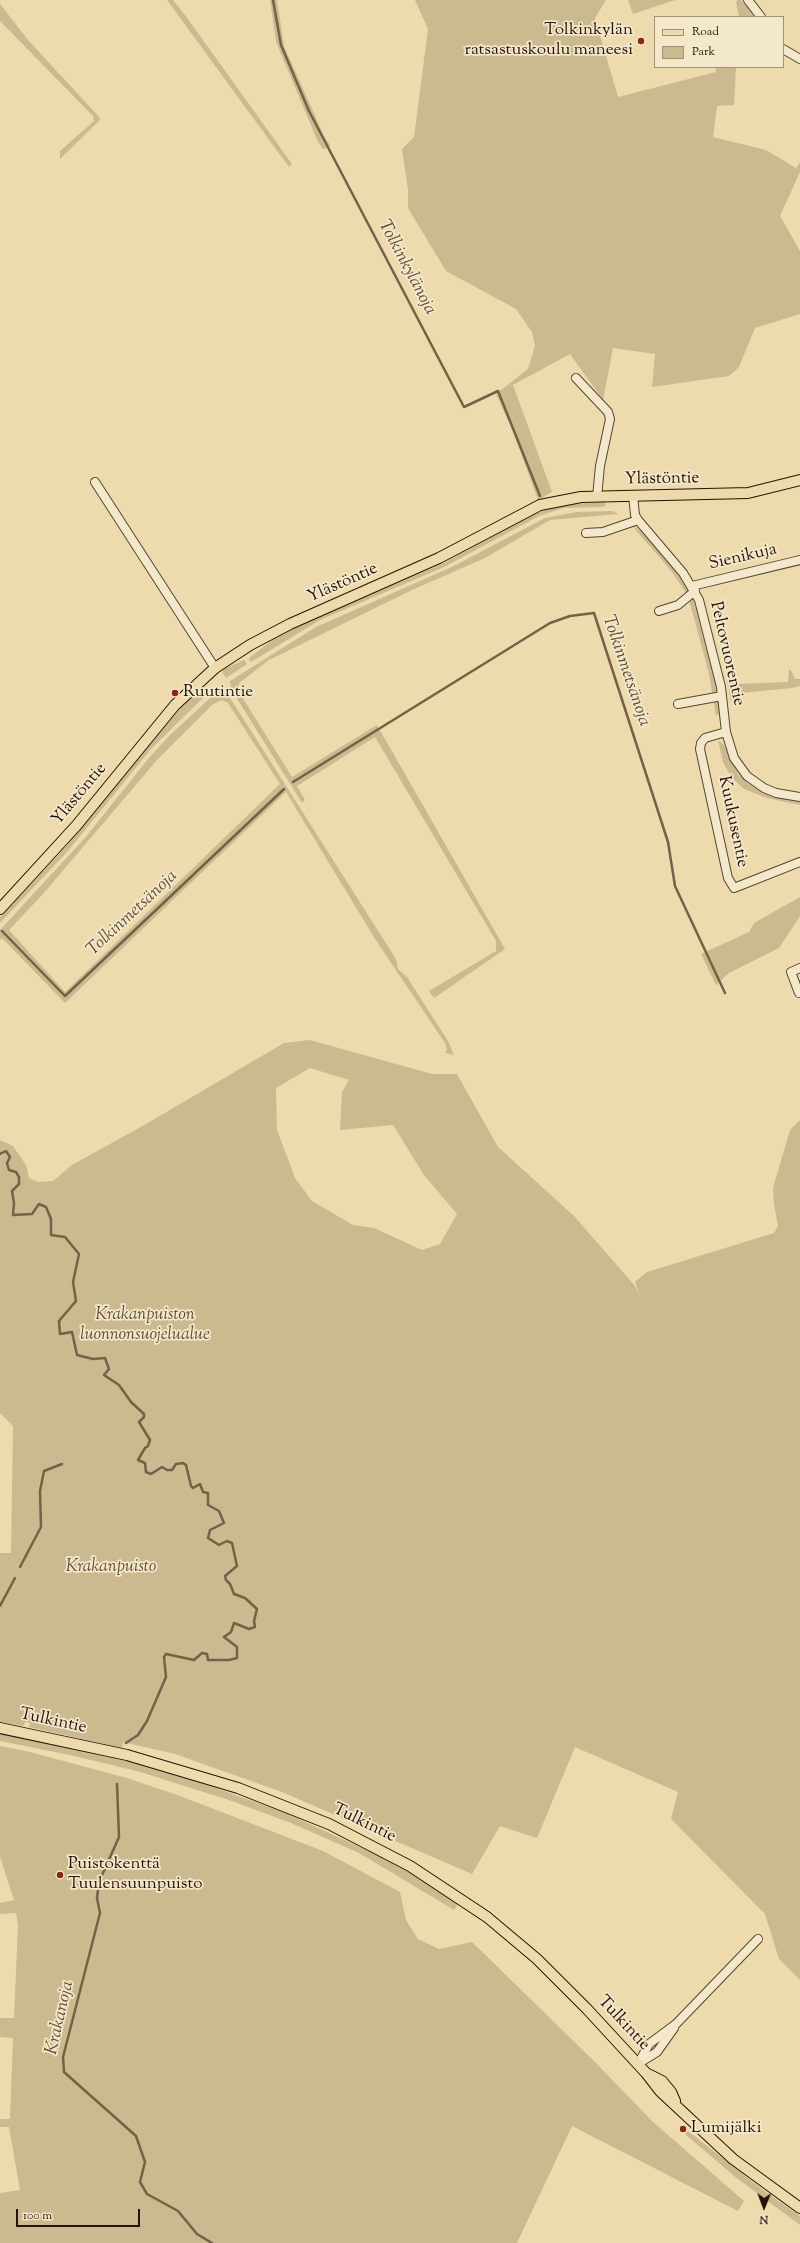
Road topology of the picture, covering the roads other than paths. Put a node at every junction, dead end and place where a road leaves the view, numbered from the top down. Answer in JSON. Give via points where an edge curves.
{"nodes":[{"id":1,"x":748,"y":0,"type":"edge"},
{"id":2,"x":760,"y":16,"type":"edge"},
{"id":3,"x":784,"y":50,"type":"edge"},
{"id":4,"x":800,"y":60,"type":"edge"},
{"id":5,"x":576,"y":378,"type":"dead end"},
{"id":6,"x":800,"y":480,"type":"edge"},
{"id":7,"x":95,"y":482,"type":"dead end"},
{"id":8,"x":633,"y":495,"type":"junction"},
{"id":9,"x":597,"y":497,"type":"junction"},
{"id":10,"x":638,"y":520,"type":"junction"},
{"id":11,"x":586,"y":533,"type":"dead end"},
{"id":12,"x":800,"y":560,"type":"edge"},
{"id":13,"x":693,"y":588,"type":"junction"},
{"id":14,"x":659,"y":611,"type":"dead end"},
{"id":15,"x":215,"y":668,"type":"junction"},
{"id":16,"x":722,"y":696,"type":"junction"},
{"id":17,"x":678,"y":704,"type":"dead end"},
{"id":18,"x":726,"y":732,"type":"junction"},
{"id":19,"x":800,"y":797,"type":"edge"},
{"id":20,"x":800,"y":862,"type":"edge"},
{"id":21,"x":0,"y":909,"type":"edge"},
{"id":22,"x":800,"y":968,"type":"edge"},
{"id":23,"x":799,"y":993,"type":"dead end"},
{"id":24,"x":0,"y":1728,"type":"edge"},
{"id":25,"x":758,"y":1939,"type":"dead end"},
{"id":26,"x":638,"y":2064,"type":"junction"},
{"id":27,"x":800,"y":2208,"type":"edge"}],
"edges":[{"from":1,"to":2,"type":"street"},
{"from":3,"to":4,"type":"street"},
{"from":5,"to":9,"type":"street","via":[[608,412],[610,419],[600,466]]},
{"from":6,"to":8,"type":"main road","name":"Ylästöntie","via":[[764,490],[732,494]]},
{"from":7,"to":15,"type":"street"},
{"from":8,"to":9,"type":"main road","name":"Ylästöntie"},
{"from":8,"to":10,"type":"street","name":"Peltovuorentie"},
{"from":9,"to":15,"type":"main road","name":"Ylästöntie","via":[[567,498],[540,505],[440,558],[290,624]]},
{"from":10,"to":11,"type":"street","via":[[603,532]]},
{"from":10,"to":13,"type":"street","name":"Peltovuorentie"},
{"from":12,"to":13,"type":"street","name":"Sienikuja"},
{"from":13,"to":14,"type":"street","via":[[678,605]]},
{"from":13,"to":16,"type":"street","name":"Peltovuorentie","via":[[703,614]]},
{"from":15,"to":21,"type":"main road","name":"Ylästöntie","via":[[175,705],[76,826]]},
{"from":16,"to":17,"type":"street"},
{"from":16,"to":18,"type":"street","name":"Peltovuorentie"},
{"from":18,"to":19,"type":"street","name":"Peltovuorentie","via":[[734,758],[747,776],[776,793]]},
{"from":18,"to":20,"type":"street","name":"Kuukusentie","via":[[705,738],[700,749],[728,878],[734,888]]},
{"from":22,"to":23,"type":"street","via":[[791,972]]},
{"from":24,"to":26,"type":"main road","name":"Tulkintie","via":[[127,1755],[238,1788],[356,1837],[410,1866],[487,1917],[562,1983]]},
{"from":25,"to":26,"type":"street","via":[[676,2024],[663,2046]]},
{"from":26,"to":27,"type":"main road","name":"Tulkintie","via":[[660,2091],[733,2159]]}]}
